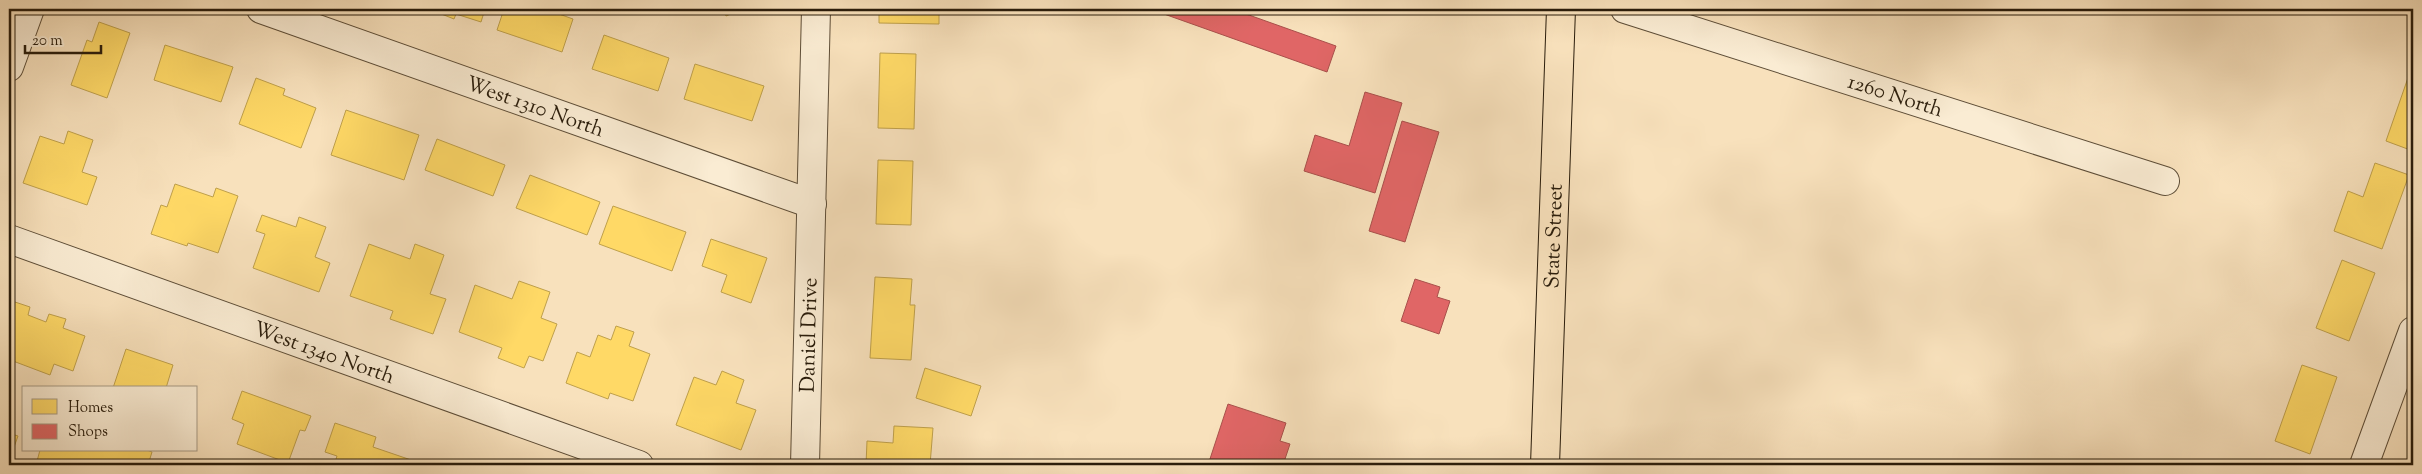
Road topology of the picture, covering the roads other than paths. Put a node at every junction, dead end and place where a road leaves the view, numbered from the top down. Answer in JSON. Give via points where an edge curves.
{"nodes":[{"id":1,"x":30,"y":9,"type":"edge"},
{"id":2,"x":260,"y":9,"type":"edge"},
{"id":3,"x":816,"y":9,"type":"edge"},
{"id":4,"x":1561,"y":9,"type":"edge"},
{"id":5,"x":1625,"y":9,"type":"edge"},
{"id":6,"x":9,"y":67,"type":"edge"},
{"id":7,"x":2165,"y":181,"type":"dead end"},
{"id":8,"x":812,"y":204,"type":"junction"},
{"id":9,"x":9,"y":239,"type":"edge"},
{"id":10,"x":2413,"y":331,"type":"edge"},
{"id":11,"x":639,"y":465,"type":"edge"},
{"id":12,"x":805,"y":465,"type":"edge"},
{"id":13,"x":1545,"y":465,"type":"edge"},
{"id":14,"x":2364,"y":465,"type":"edge"}],
"edges":[{"from":1,"to":6,"type":"street"},
{"from":2,"to":8,"type":"street","name":"West 1310 North"},
{"from":3,"to":8,"type":"street","name":"Daniel Drive"},
{"from":4,"to":13,"type":"main road","name":"State Street"},
{"from":5,"to":7,"type":"street","name":"1260 North"},
{"from":8,"to":12,"type":"street","name":"Daniel Drive"},
{"from":9,"to":11,"type":"street","name":"West 1340 North"},
{"from":10,"to":14,"type":"street"}]}
